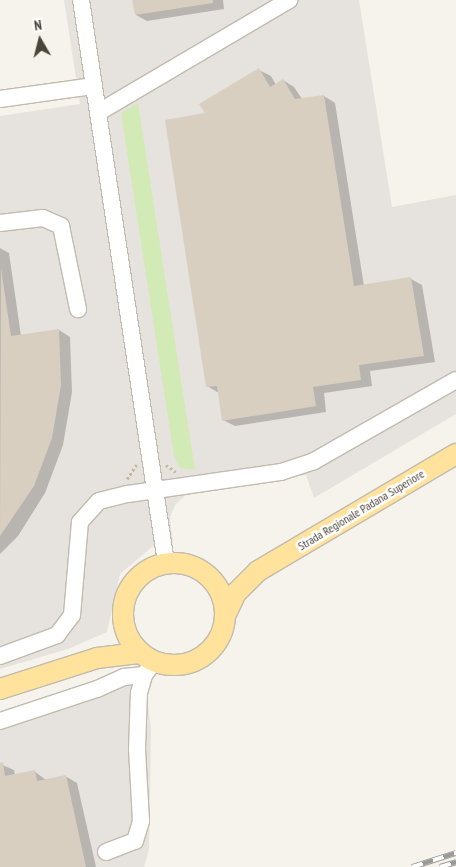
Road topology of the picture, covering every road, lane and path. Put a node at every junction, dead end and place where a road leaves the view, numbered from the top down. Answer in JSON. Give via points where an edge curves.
{"nodes":[{"id":1,"x":81,"y":0,"type":"edge"},
{"id":2,"x":289,"y":0,"type":"edge"},
{"id":3,"x":94,"y":86,"type":"junction"},
{"id":4,"x":0,"y":99,"type":"edge"},
{"id":5,"x":99,"y":112,"type":"junction"},
{"id":6,"x":0,"y":223,"type":"edge"},
{"id":7,"x":78,"y":308,"type":"dead end"},
{"id":8,"x":456,"y":380,"type":"edge"},
{"id":9,"x":456,"y":454,"type":"edge"},
{"id":10,"x":144,"y":455,"type":"junction"},
{"id":11,"x":185,"y":474,"type":"dead end"},
{"id":12,"x":155,"y":490,"type":"junction"},
{"id":13,"x":114,"y":497,"type":"junction"},
{"id":14,"x":166,"y":563,"type":"junction"},
{"id":15,"x":266,"y":566,"type":"junction"},
{"id":16,"x":202,"y":571,"type":"junction"},
{"id":17,"x":226,"y":614,"type":"junction"},
{"id":18,"x":123,"y":623,"type":"junction"},
{"id":19,"x":0,"y":656,"type":"edge"},
{"id":20,"x":146,"y":663,"type":"junction"},
{"id":21,"x":57,"y":671,"type":"junction"},
{"id":22,"x":0,"y":689,"type":"edge"},
{"id":23,"x":0,"y":721,"type":"edge"},
{"id":24,"x":106,"y":852,"type":"dead end"}],
"edges":[{"from":1,"to":3,"type":"street"},
{"from":2,"to":5,"type":"street"},
{"from":3,"to":4,"type":"street"},
{"from":3,"to":5,"type":"street"},
{"from":5,"to":10,"type":"street"},
{"from":6,"to":7,"type":"street","via":[[43,218],[61,226]]},
{"from":8,"to":12,"type":"street","via":[[314,461],[281,472]]},
{"from":9,"to":15,"type":"main road","name":"Strada Regionale Padana Superiore"},
{"from":10,"to":11,"type":"path","via":[[164,450],[166,465]]},
{"from":10,"to":12,"type":"street"},
{"from":10,"to":13,"type":"path","via":[[127,480],[112,486]]},
{"from":12,"to":13,"type":"street"},
{"from":12,"to":14,"type":"street"},
{"from":13,"to":19,"type":"street","via":[[99,501],[80,522],[72,615],[57,635]]},
{"from":14,"to":16,"type":"main road","via":[[185,564]]},
{"from":14,"to":18,"type":"main road","via":[[150,568],[132,584],[123,607]]},
{"from":15,"to":16,"type":"main road","name":"Strada Regionale Padana Superiore","via":[[228,578],[218,578]]},
{"from":15,"to":17,"type":"main road","name":"Strada Regionale Padana Superiore","via":[[236,593]]},
{"from":16,"to":17,"type":"main road","via":[[220,589]]},
{"from":17,"to":20,"type":"main road","via":[[223,631],[215,646],[203,657],[187,664],[170,666]]},
{"from":18,"to":20,"type":"main road","via":[[129,639]]},
{"from":18,"to":21,"type":"main road","via":[[116,636],[101,650]]},
{"from":20,"to":21,"type":"main road","via":[[103,656]]},
{"from":20,"to":23,"type":"street","via":[[98,689]]},
{"from":20,"to":24,"type":"street","via":[[139,693],[137,749],[141,821],[135,842]]},
{"from":21,"to":22,"type":"main road"}]}
